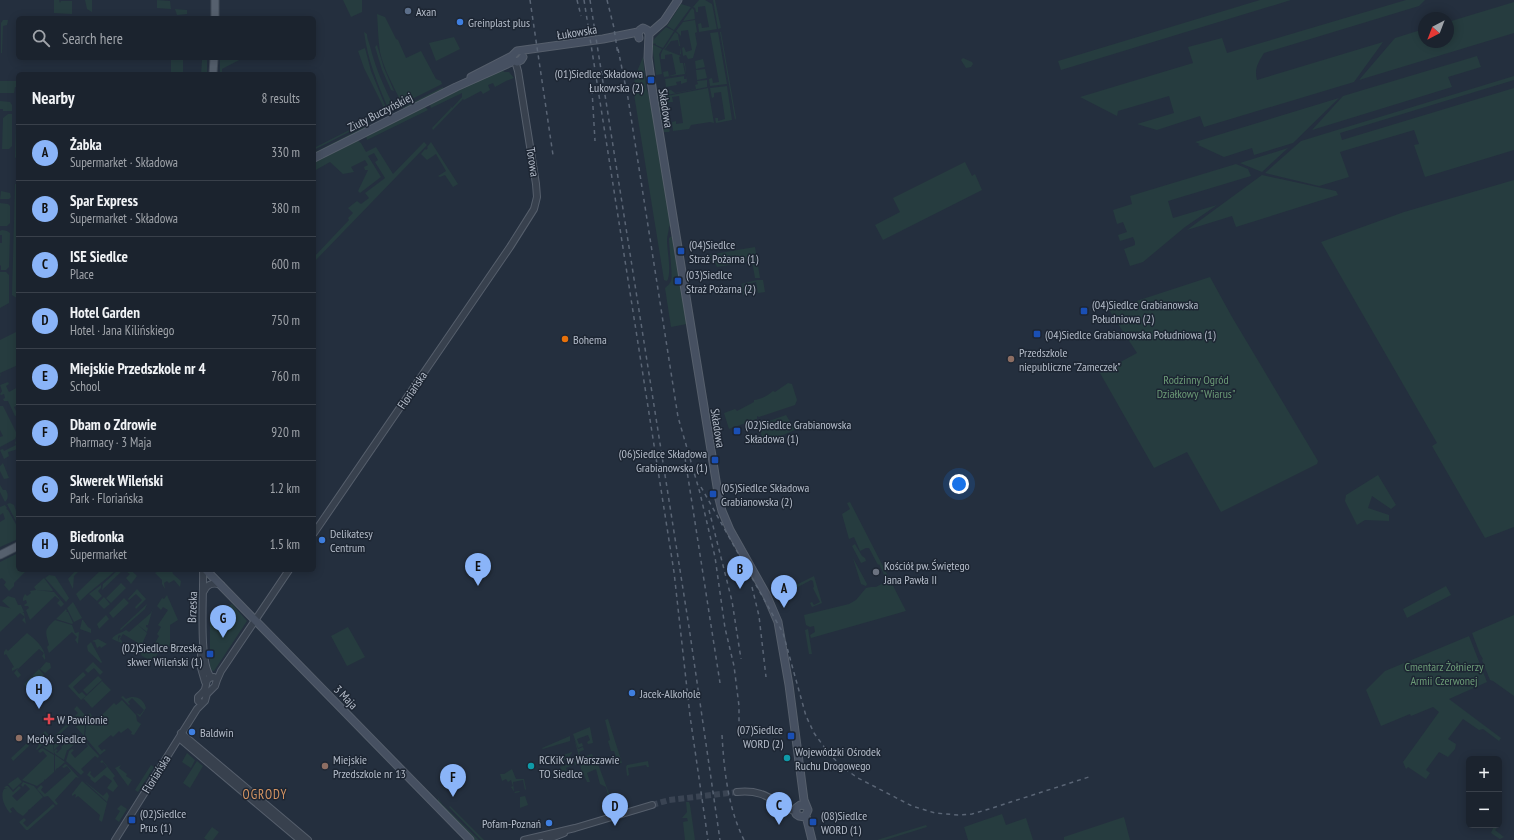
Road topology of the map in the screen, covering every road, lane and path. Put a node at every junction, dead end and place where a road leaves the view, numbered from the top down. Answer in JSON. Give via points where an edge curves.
{"nodes":[{"id":1,"x":215,"y":0,"type":"edge"},
{"id":2,"x":678,"y":0,"type":"edge"},
{"id":3,"x":215,"y":16,"type":"edge"},
{"id":4,"x":644,"y":35,"type":"junction"},
{"id":5,"x":517,"y":58,"type":"junction"},
{"id":6,"x":214,"y":60,"type":"edge"},
{"id":7,"x":504,"y":66,"type":"junction"},
{"id":8,"x":213,"y":72,"type":"edge"},
{"id":9,"x":519,"y":73,"type":"junction"},
{"id":10,"x":456,"y":87,"type":"junction"},
{"id":11,"x":316,"y":157,"type":"edge"},
{"id":12,"x":510,"y":247,"type":"joint"},
{"id":13,"x":316,"y":530,"type":"edge"},
{"id":14,"x":16,"y":547,"type":"edge"},
{"id":15,"x":0,"y":555,"type":"edge"},
{"id":16,"x":205,"y":572,"type":"edge"},
{"id":17,"x":207,"y":572,"type":"edge"},
{"id":18,"x":288,"y":572,"type":"edge"},
{"id":19,"x":221,"y":585,"type":"junction"},
{"id":20,"x":204,"y":595,"type":"junction"},
{"id":21,"x":255,"y":620,"type":"junction"},
{"id":22,"x":203,"y":645,"type":"junction"},
{"id":23,"x":214,"y":678,"type":"junction"},
{"id":24,"x":206,"y":682,"type":"junction"},
{"id":25,"x":200,"y":702,"type":"junction"},
{"id":26,"x":180,"y":736,"type":"junction"},
{"id":27,"x":737,"y":792,"type":"tunnel mouth"},
{"id":28,"x":652,"y":805,"type":"tunnel mouth"},
{"id":29,"x":800,"y":807,"type":"junction"},
{"id":30,"x":804,"y":817,"type":"junction"},
{"id":31,"x":575,"y":828,"type":"junction"},
{"id":32,"x":115,"y":840,"type":"edge"},
{"id":33,"x":300,"y":840,"type":"edge"},
{"id":34,"x":308,"y":840,"type":"edge"},
{"id":35,"x":470,"y":840,"type":"edge"},
{"id":36,"x":524,"y":840,"type":"edge"},
{"id":37,"x":546,"y":840,"type":"edge"},
{"id":38,"x":811,"y":840,"type":"edge"}],
"edges":[{"from":1,"to":3,"type":"main road"},
{"from":2,"to":4,"type":"main road","name":"Łukowska","via":[[659,26]]},
{"from":4,"to":5,"type":"main road","name":"Łukowska"},
{"from":4,"to":29,"type":"main road","name":"Składowa","via":[[719,499],[730,530],[766,594],[778,622],[802,789]]},
{"from":5,"to":7,"type":"main road","name":"Ziuty Buczyńskiej"},
{"from":5,"to":9,"type":"street","name":"Torowa"},
{"from":5,"to":10,"type":"main road","name":"Ziuty Buczyńskiej","via":[[481,71]]},
{"from":6,"to":8,"type":"main road"},
{"from":7,"to":9,"type":"street"},
{"from":7,"to":10,"type":"main road","name":"Ziuty Buczyńskiej"},
{"from":9,"to":12,"type":"street","name":"Torowa","via":[[537,197],[534,209]]},
{"from":10,"to":11,"type":"main road","name":"Ziuty Buczyńskiej"},
{"from":12,"to":13,"type":"street","name":"Floriańska"},
{"from":14,"to":15,"type":"main road"},
{"from":16,"to":20,"type":"street","name":"Brzeska"},
{"from":17,"to":19,"type":"main road","name":"3 Maja"},
{"from":18,"to":21,"type":"street"},
{"from":19,"to":20,"type":"street","via":[[209,585]]},
{"from":19,"to":21,"type":"main road","name":"3 Maja"},
{"from":20,"to":22,"type":"street","name":"Brzeska"},
{"from":21,"to":23,"type":"street"},
{"from":21,"to":35,"type":"main road","name":"3 Maja"},
{"from":22,"to":23,"type":"street","name":"Brzeska","via":[[207,671]]},
{"from":22,"to":24,"type":"street","name":"Brzeska","via":[[201,665]]},
{"from":23,"to":24,"type":"street"},
{"from":23,"to":25,"type":"street","via":[[215,686],[208,692],[205,701]]},
{"from":24,"to":25,"type":"street","name":"Floriańska","via":[[198,698]]},
{"from":25,"to":26,"type":"street","name":"Floriańska"},
{"from":26,"to":32,"type":"street","name":"Floriańska"},
{"from":26,"to":33,"type":"street"},
{"from":26,"to":34,"type":"street"},
{"from":27,"to":29,"type":"street","via":[[758,793],[782,804]]},
{"from":28,"to":31,"type":"street"},
{"from":29,"to":30,"type":"main road","via":[[799,816]]},
{"from":29,"to":30,"type":"main road","name":"Składowa","via":[[808,810]]},
{"from":30,"to":38,"type":"main road","name":"Składowa"},
{"from":31,"to":36,"type":"street"},
{"from":31,"to":37,"type":"street"}]}
